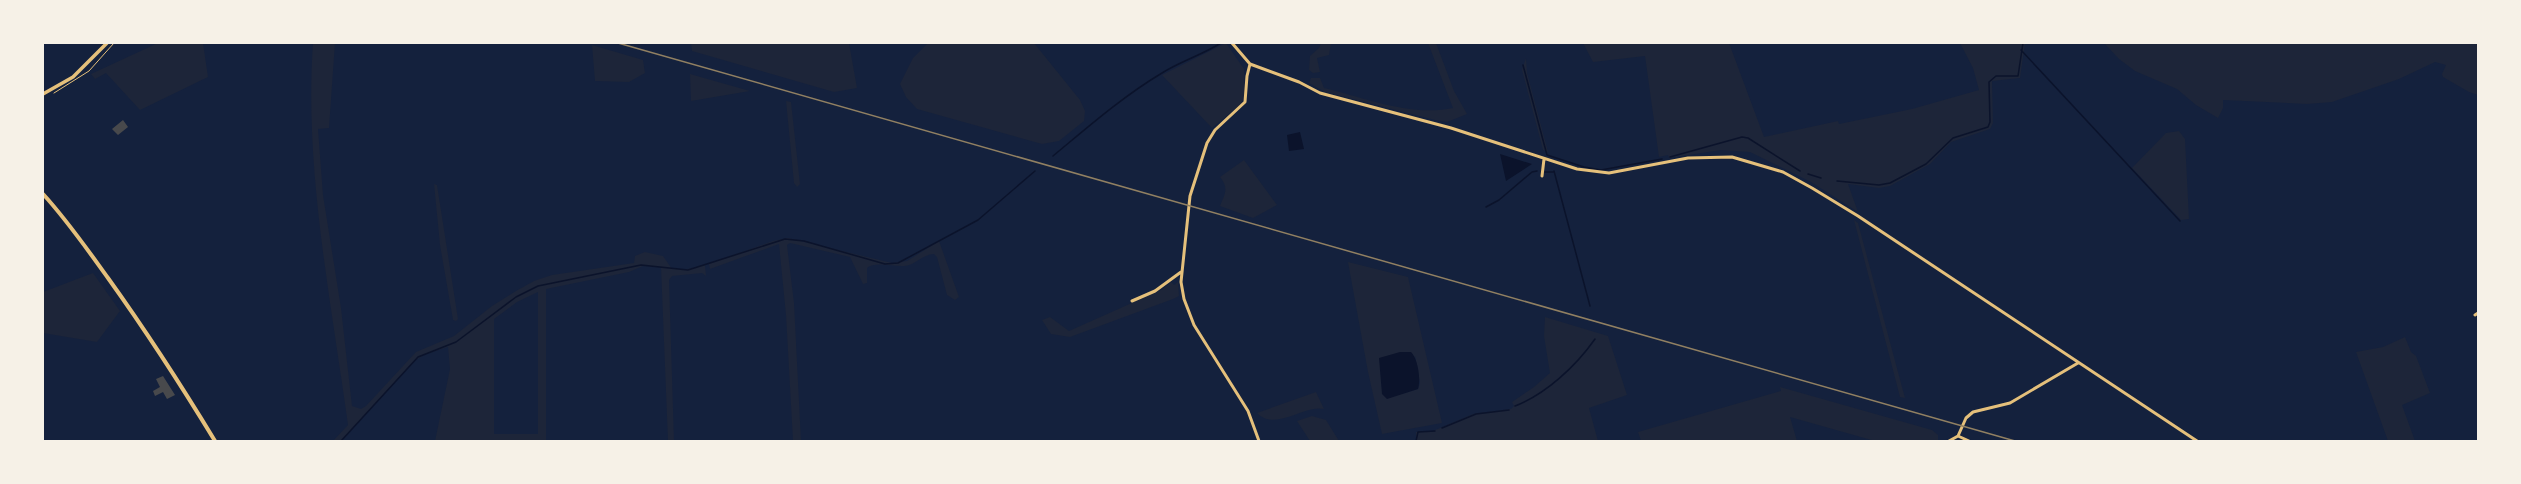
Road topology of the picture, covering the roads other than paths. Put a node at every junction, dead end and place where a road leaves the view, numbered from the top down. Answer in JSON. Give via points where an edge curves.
{"nodes":[{"id":1,"x":107,"y":43,"type":"edge"},
{"id":2,"x":1232,"y":43,"type":"edge"},
{"id":3,"x":1250,"y":64,"type":"junction"},
{"id":4,"x":43,"y":94,"type":"edge"},
{"id":5,"x":1544,"y":159,"type":"junction"},
{"id":6,"x":1542,"y":176,"type":"dead end"},
{"id":7,"x":43,"y":194,"type":"edge"},
{"id":8,"x":1180,"y":272,"type":"junction"},
{"id":9,"x":1132,"y":301,"type":"dead end"},
{"id":10,"x":2078,"y":363,"type":"junction"},
{"id":11,"x":1958,"y":436,"type":"junction"},
{"id":12,"x":214,"y":441,"type":"edge"},
{"id":13,"x":1259,"y":441,"type":"edge"},
{"id":14,"x":1949,"y":441,"type":"edge"},
{"id":15,"x":1969,"y":441,"type":"edge"},
{"id":16,"x":2197,"y":441,"type":"edge"}],
"edges":[{"from":1,"to":4,"type":"street","via":[[74,77]]},
{"from":2,"to":3,"type":"street"},
{"from":3,"to":5,"type":"street","via":[[1327,96],[1451,128]]},
{"from":3,"to":8,"type":"street","via":[[1245,102],[1211,136],[1199,164],[1190,196]]},
{"from":5,"to":6,"type":"street"},
{"from":5,"to":10,"type":"street","via":[[1602,174],[1703,156],[1732,157],[1768,166],[1845,208]]},
{"from":7,"to":12,"type":"main road","via":[[60,212],[139,322],[173,372]]},
{"from":8,"to":9,"type":"street","via":[[1155,290]]},
{"from":8,"to":13,"type":"street","via":[[1184,299],[1194,325],[1248,411]]},
{"from":10,"to":11,"type":"street","via":[[2010,403],[1973,412],[1966,418]]},
{"from":10,"to":16,"type":"street"},
{"from":11,"to":14,"type":"street"},
{"from":11,"to":15,"type":"street"}]}
